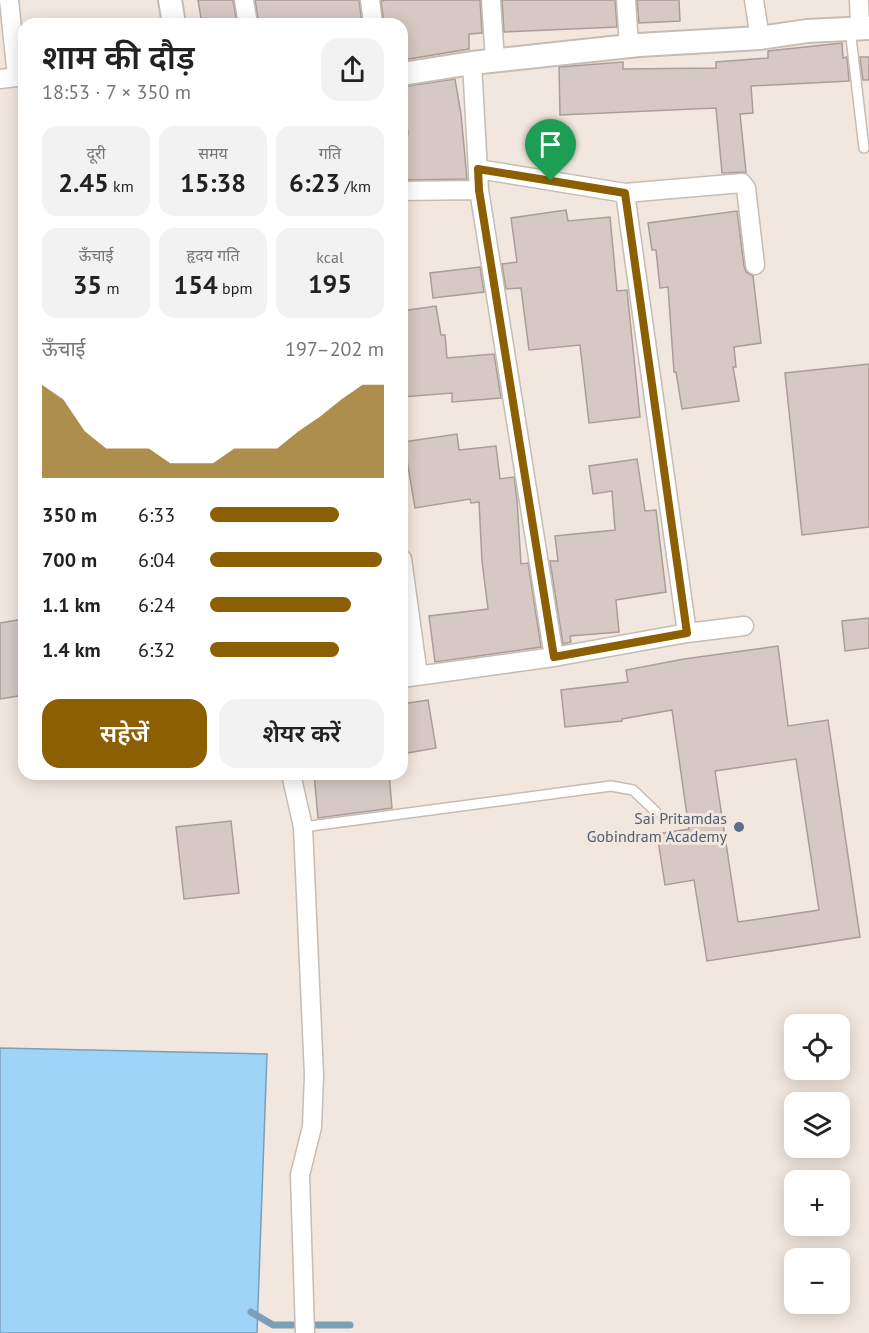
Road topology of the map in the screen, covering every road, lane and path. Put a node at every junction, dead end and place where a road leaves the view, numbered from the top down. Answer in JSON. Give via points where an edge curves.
{"nodes":[{"id":1,"x":9,"y":0,"type":"edge"},
{"id":2,"x":170,"y":0,"type":"edge"},
{"id":3,"x":244,"y":0,"type":"edge"},
{"id":4,"x":370,"y":0,"type":"edge"},
{"id":5,"x":491,"y":0,"type":"edge"},
{"id":6,"x":626,"y":0,"type":"edge"},
{"id":7,"x":754,"y":0,"type":"edge"},
{"id":8,"x":859,"y":0,"type":"edge"},
{"id":9,"x":173,"y":18,"type":"edge"},
{"id":10,"x":248,"y":18,"type":"edge"},
{"id":11,"x":372,"y":18,"type":"edge"},
{"id":12,"x":860,"y":28,"type":"edge"},
{"id":13,"x":760,"y":38,"type":"junction"},
{"id":14,"x":629,"y":46,"type":"junction"},
{"id":15,"x":495,"y":61,"type":"junction"},
{"id":16,"x":472,"y":63,"type":"junction"},
{"id":17,"x":408,"y":73,"type":"edge"},
{"id":18,"x":14,"y":77,"type":"edge"},
{"id":19,"x":864,"y":148,"type":"dead end"},
{"id":20,"x":478,"y":169,"type":"junction"},
{"id":21,"x":479,"y":190,"type":"junction"},
{"id":22,"x":408,"y":191,"type":"edge"},
{"id":23,"x":625,"y":193,"type":"junction"},
{"id":24,"x":754,"y":265,"type":"dead end"},
{"id":25,"x":744,"y":626,"type":"dead end"},
{"id":26,"x":687,"y":633,"type":"junction"},
{"id":27,"x":408,"y":647,"type":"edge"},
{"id":28,"x":554,"y":657,"type":"junction"},
{"id":29,"x":410,"y":676,"type":"edge"},
{"id":30,"x":292,"y":780,"type":"edge"},
{"id":31,"x":656,"y":812,"type":"dead end"},
{"id":32,"x":303,"y":826,"type":"junction"},
{"id":33,"x":304,"y":1333,"type":"edge"}],
"edges":[{"from":1,"to":18,"type":"street"},
{"from":2,"to":9,"type":"street"},
{"from":3,"to":10,"type":"street"},
{"from":4,"to":11,"type":"street"},
{"from":5,"to":15,"type":"street"},
{"from":6,"to":14,"type":"street"},
{"from":7,"to":13,"type":"street"},
{"from":8,"to":12,"type":"street"},
{"from":12,"to":13,"type":"street"},
{"from":12,"to":19,"type":"lane"},
{"from":13,"to":14,"type":"street"},
{"from":14,"to":15,"type":"street"},
{"from":15,"to":16,"type":"street"},
{"from":16,"to":17,"type":"street"},
{"from":16,"to":20,"type":"street"},
{"from":20,"to":21,"type":"street"},
{"from":20,"to":23,"type":"street"},
{"from":21,"to":22,"type":"street"},
{"from":21,"to":28,"type":"street"},
{"from":23,"to":24,"type":"street","via":[[742,183],[746,188]]},
{"from":23,"to":26,"type":"street"},
{"from":25,"to":26,"type":"street"},
{"from":26,"to":28,"type":"street"},
{"from":27,"to":29,"type":"street"},
{"from":28,"to":29,"type":"street"},
{"from":30,"to":32,"type":"street"},
{"from":31,"to":32,"type":"lane","via":[[633,790],[611,786]]},
{"from":32,"to":33,"type":"street","via":[[314,1101],[300,1175]]}]}
